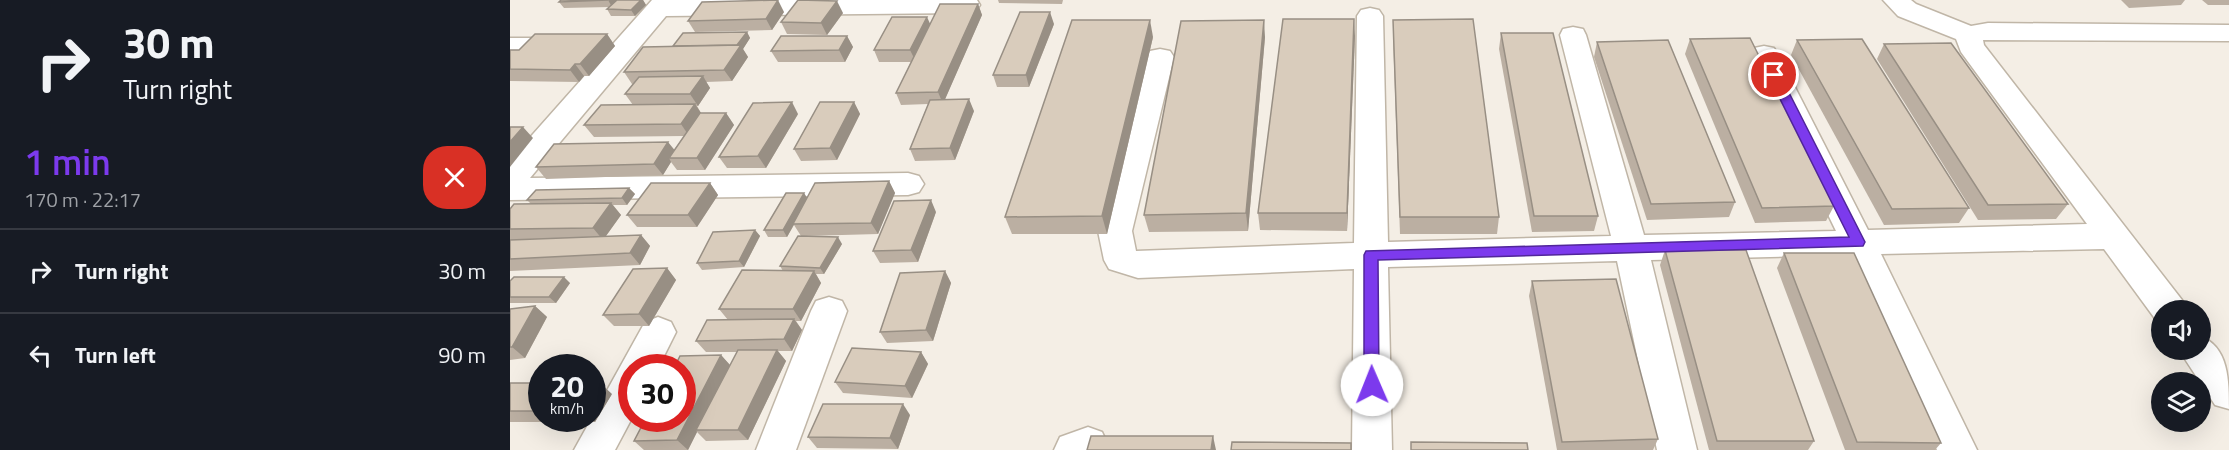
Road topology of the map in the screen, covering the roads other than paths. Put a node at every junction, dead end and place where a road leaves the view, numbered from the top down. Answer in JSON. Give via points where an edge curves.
{"nodes":[{"id":1,"x":1896,"y":0,"type":"edge"},
{"id":2,"x":891,"y":3,"type":"edge"},
{"id":3,"x":663,"y":4,"type":"edge"},
{"id":4,"x":967,"y":5,"type":"edge"},
{"id":5,"x":1370,"y":16,"type":"dead end"},
{"id":6,"x":2229,"y":33,"type":"edge"},
{"id":7,"x":1573,"y":35,"type":"dead end"},
{"id":8,"x":1969,"y":35,"type":"junction"},
{"id":9,"x":627,"y":45,"type":"junction"},
{"id":10,"x":510,"y":46,"type":"edge"},
{"id":11,"x":1764,"y":54,"type":"dead end"},
{"id":12,"x":1160,"y":57,"type":"dead end"},
{"id":13,"x":510,"y":132,"type":"edge"},
{"id":14,"x":552,"y":132,"type":"junction"},
{"id":15,"x":510,"y":180,"type":"edge"},
{"id":16,"x":908,"y":184,"type":"dead end"},
{"id":17,"x":510,"y":189,"type":"edge"},
{"id":18,"x":2114,"y":236,"type":"junction"},
{"id":19,"x":1858,"y":242,"type":"junction"},
{"id":20,"x":1631,"y":248,"type":"junction"},
{"id":21,"x":1371,"y":255,"type":"junction"},
{"id":22,"x":2162,"y":300,"type":"edge"},
{"id":23,"x":829,"y":311,"type":"dead end"},
{"id":24,"x":658,"y":332,"type":"dead end"},
{"id":25,"x":646,"y":354,"type":"edge"},
{"id":26,"x":2205,"y":360,"type":"edge"},
{"id":27,"x":2229,"y":393,"type":"edge"},
{"id":28,"x":618,"y":406,"type":"edge"},
{"id":29,"x":594,"y":450,"type":"edge"},
{"id":30,"x":776,"y":450,"type":"edge"},
{"id":31,"x":1372,"y":450,"type":"edge"},
{"id":32,"x":1677,"y":450,"type":"edge"},
{"id":33,"x":1957,"y":450,"type":"edge"}],
"edges":[{"from":1,"to":8,"type":"street","via":[[1907,10]]},
{"from":2,"to":3,"type":"street"},
{"from":2,"to":4,"type":"street"},
{"from":3,"to":9,"type":"street"},
{"from":5,"to":21,"type":"street"},
{"from":6,"to":8,"type":"street","via":[[1988,31]]},
{"from":7,"to":20,"type":"street"},
{"from":8,"to":18,"type":"street","via":[[1971,46]]},
{"from":9,"to":10,"type":"street"},
{"from":9,"to":14,"type":"street"},
{"from":11,"to":19,"type":"street"},
{"from":12,"to":21,"type":"street","via":[[1115,231],[1121,260],[1138,265]]},
{"from":13,"to":14,"type":"street"},
{"from":14,"to":15,"type":"street"},
{"from":16,"to":17,"type":"street"},
{"from":18,"to":19,"type":"street"},
{"from":18,"to":22,"type":"street"},
{"from":19,"to":20,"type":"street"},
{"from":19,"to":33,"type":"street"},
{"from":20,"to":21,"type":"street"},
{"from":20,"to":32,"type":"street"},
{"from":21,"to":31,"type":"street"},
{"from":23,"to":30,"type":"street"},
{"from":24,"to":25,"type":"street"},
{"from":26,"to":27,"type":"street"},
{"from":28,"to":29,"type":"street"}]}
